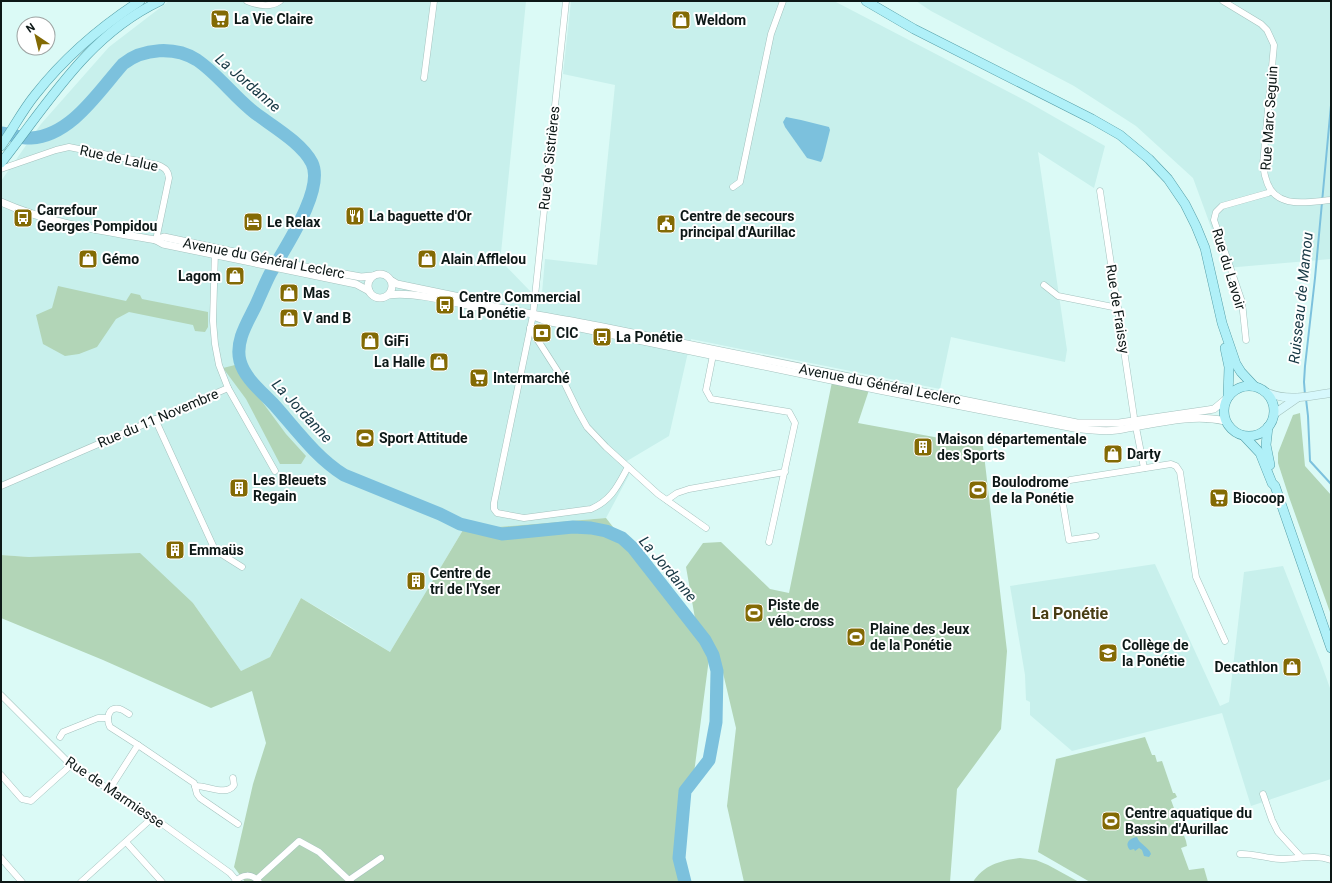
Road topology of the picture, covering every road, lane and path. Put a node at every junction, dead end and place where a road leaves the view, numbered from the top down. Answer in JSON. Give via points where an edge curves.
{"nodes":[{"id":1,"x":140,"y":1,"type":"edge"},
{"id":2,"x":152,"y":1,"type":"edge"},
{"id":3,"x":160,"y":1,"type":"edge"},
{"id":4,"x":247,"y":1,"type":"edge"},
{"id":5,"x":280,"y":1,"type":"edge"},
{"id":6,"x":434,"y":1,"type":"edge"},
{"id":7,"x":566,"y":1,"type":"edge"},
{"id":8,"x":783,"y":1,"type":"edge"},
{"id":9,"x":866,"y":1,"type":"edge"},
{"id":10,"x":1223,"y":1,"type":"edge"},
{"id":11,"x":129,"y":19,"type":"junction"},
{"id":12,"x":424,"y":78,"type":"dead end"},
{"id":13,"x":1,"y":146,"type":"edge"},
{"id":14,"x":1,"y":163,"type":"edge"},
{"id":15,"x":1,"y":169,"type":"edge"},
{"id":16,"x":733,"y":187,"type":"dead end"},
{"id":17,"x":1100,"y":191,"type":"dead end"},
{"id":18,"x":1271,"y":191,"type":"junction"},
{"id":19,"x":1,"y":196,"type":"edge"},
{"id":20,"x":1331,"y":200,"type":"edge"},
{"id":21,"x":1,"y":202,"type":"edge"},
{"id":22,"x":10,"y":206,"type":"junction"},
{"id":23,"x":156,"y":240,"type":"junction"},
{"id":24,"x":215,"y":251,"type":"junction"},
{"id":25,"x":294,"y":268,"type":"junction"},
{"id":26,"x":372,"y":276,"type":"junction"},
{"id":27,"x":392,"y":281,"type":"junction"},
{"id":28,"x":1044,"y":285,"type":"dead end"},
{"id":29,"x":369,"y":290,"type":"junction"},
{"id":30,"x":389,"y":295,"type":"junction"},
{"id":31,"x":485,"y":305,"type":"junction"},
{"id":32,"x":1118,"y":308,"type":"junction"},
{"id":33,"x":533,"y":315,"type":"junction"},
{"id":34,"x":1222,"y":323,"type":"junction"},
{"id":35,"x":530,"y":328,"type":"junction"},
{"id":36,"x":1246,"y":340,"type":"dead end"},
{"id":37,"x":713,"y":355,"type":"junction"},
{"id":38,"x":1254,"y":386,"type":"junction"},
{"id":39,"x":228,"y":388,"type":"junction"},
{"id":40,"x":1265,"y":392,"type":"junction"},
{"id":41,"x":1331,"y":393,"type":"edge"},
{"id":42,"x":1227,"y":398,"type":"junction"},
{"id":43,"x":1297,"y":398,"type":"junction"},
{"id":44,"x":1274,"y":414,"type":"junction"},
{"id":45,"x":155,"y":419,"type":"junction"},
{"id":46,"x":1225,"y":421,"type":"junction"},
{"id":47,"x":1136,"y":424,"type":"junction"},
{"id":48,"x":1268,"y":427,"type":"junction"},
{"id":49,"x":1244,"y":436,"type":"junction"},
{"id":50,"x":628,"y":467,"type":"junction"},
{"id":51,"x":1144,"y":468,"type":"junction"},
{"id":52,"x":275,"y":471,"type":"dead end"},
{"id":53,"x":785,"y":472,"type":"junction"},
{"id":54,"x":1,"y":486,"type":"edge"},
{"id":55,"x":1275,"y":486,"type":"junction"},
{"id":56,"x":667,"y":500,"type":"junction"},
{"id":57,"x":706,"y":528,"type":"dead end"},
{"id":58,"x":1096,"y":536,"type":"dead end"},
{"id":59,"x":769,"y":542,"type":"dead end"},
{"id":60,"x":242,"y":567,"type":"dead end"},
{"id":61,"x":1225,"y":641,"type":"dead end"},
{"id":62,"x":1331,"y":648,"type":"edge"},
{"id":63,"x":1,"y":695,"type":"edge"},
{"id":64,"x":129,"y":714,"type":"dead end"},
{"id":65,"x":108,"y":718,"type":"junction"},
{"id":66,"x":60,"y":737,"type":"dead end"},
{"id":67,"x":138,"y":746,"type":"junction"},
{"id":68,"x":71,"y":765,"type":"junction"},
{"id":69,"x":1,"y":775,"type":"edge"},
{"id":70,"x":233,"y":778,"type":"dead end"},
{"id":71,"x":196,"y":786,"type":"junction"},
{"id":72,"x":109,"y":790,"type":"junction"},
{"id":73,"x":1263,"y":794,"type":"dead end"},
{"id":74,"x":152,"y":818,"type":"junction"},
{"id":75,"x":238,"y":824,"type":"dead end"},
{"id":76,"x":126,"y":842,"type":"junction"},
{"id":77,"x":1240,"y":854,"type":"dead end"},
{"id":78,"x":1301,"y":857,"type":"junction"},
{"id":79,"x":1,"y":858,"type":"edge"},
{"id":80,"x":381,"y":858,"type":"dead end"},
{"id":81,"x":1331,"y":860,"type":"edge"},
{"id":82,"x":88,"y":880,"type":"edge"},
{"id":83,"x":236,"y":881,"type":"edge"},
{"id":84,"x":258,"y":881,"type":"edge"},
{"id":85,"x":350,"y":881,"type":"edge"},
{"id":86,"x":22,"y":882,"type":"edge"},
{"id":87,"x":81,"y":882,"type":"edge"},
{"id":88,"x":162,"y":882,"type":"edge"}],
"edges":[{"from":1,"to":13,"type":"main road","via":[[99,30],[60,65],[34,96]]},
{"from":2,"to":11,"type":"main road","via":[[131,14]]},
{"from":3,"to":11,"type":"main road"},
{"from":4,"to":5,"type":"street","via":[[262,6]]},
{"from":6,"to":12,"type":"street"},
{"from":7,"to":33,"type":"street","name":"Rue de Sistrières"},
{"from":8,"to":16,"type":"street","via":[[771,34],[740,182]]},
{"from":9,"to":34,"type":"main road","via":[[914,29],[1092,119],[1120,135],[1149,159],[1176,190],[1196,226],[1205,248]]},
{"from":10,"to":18,"type":"street","name":"Rue Marc Seguin","via":[[1261,24],[1274,45],[1263,164]]},
{"from":11,"to":14,"type":"main road","via":[[98,43],[72,69]]},
{"from":15,"to":23,"type":"street","name":"Rue de Lalue","via":[[70,147],[165,168],[169,178]]},
{"from":17,"to":32,"type":"street","name":"Rue de Fraissy"},
{"from":18,"to":20,"type":"street","name":"Rue Marc Seguin","via":[[1283,200],[1292,202]]},
{"from":18,"to":36,"type":"street","name":"Rue du Lavoir","via":[[1222,206],[1216,212],[1214,220],[1242,302]]},
{"from":19,"to":22,"type":"street"},
{"from":21,"to":22,"type":"street","name":"Avenue du Général Leclerc"},
{"from":22,"to":23,"type":"street","name":"Avenue du Général Leclerc","via":[[87,228]]},
{"from":23,"to":24,"type":"street","name":"Avenue du Général Leclerc","via":[[163,244]]},
{"from":24,"to":25,"type":"street","name":"Avenue du Général Leclerc"},
{"from":24,"to":39,"type":"street","name":"Rue du 11 Novembre","via":[[215,344]]},
{"from":25,"to":26,"type":"street","name":"Avenue du Général Leclerc","via":[[362,277]]},
{"from":25,"to":29,"type":"street","name":"Avenue du Général Leclerc","via":[[356,284]]},
{"from":26,"to":27,"type":"street","name":"Avenue du Général Leclerc","via":[[377,273],[385,274]]},
{"from":26,"to":29,"type":"street","via":[[368,282]]},
{"from":27,"to":30,"type":"street"},
{"from":27,"to":31,"type":"street","name":"Avenue du Général Leclerc","via":[[479,301]]},
{"from":28,"to":32,"type":"street","via":[[1058,296]]},
{"from":29,"to":30,"type":"street","name":"Avenue du Général Leclerc","via":[[374,297]]},
{"from":30,"to":31,"type":"street","name":"Avenue du Général Leclerc","via":[[410,294],[475,307]]},
{"from":31,"to":33,"type":"street","name":"Avenue du Général Leclerc"},
{"from":32,"to":47,"type":"street","name":"Rue de Fraissy"},
{"from":33,"to":35,"type":"street","name":"Rue de Sistrières"},
{"from":33,"to":37,"type":"street","name":"Avenue du Général Leclerc","via":[[546,321]]},
{"from":33,"to":47,"type":"street","name":"Avenue du Général Leclerc","via":[[1077,423]]},
{"from":34,"to":38,"type":"main road","via":[[1236,364]]},
{"from":34,"to":42,"type":"main road","via":[[1229,367]]},
{"from":35,"to":50,"type":"street","via":[[562,378],[588,427]]},
{"from":35,"to":50,"type":"street","name":"Rue de Sistrières","via":[[494,509],[497,513],[524,518],[591,509],[611,496]]},
{"from":37,"to":47,"type":"street","name":"Avenue du Général Leclerc","via":[[1062,426],[1099,431],[1116,430]]},
{"from":37,"to":53,"type":"street","via":[[706,390],[711,399],[789,412],[795,422]]},
{"from":38,"to":40,"type":"main road"},
{"from":38,"to":42,"type":"main road","via":[[1239,388]]},
{"from":39,"to":45,"type":"street","name":"Rue du 11 Novembre"},
{"from":39,"to":52,"type":"street"},
{"from":40,"to":43,"type":"main road","via":[[1282,398]]},
{"from":40,"to":44,"type":"main road","via":[[1272,402]]},
{"from":41,"to":43,"type":"main road"},
{"from":42,"to":46,"type":"main road","via":[[1224,408]]},
{"from":42,"to":47,"type":"street","name":"Avenue du Général Leclerc","via":[[1214,409]]},
{"from":43,"to":44,"type":"main road"},
{"from":44,"to":48,"type":"main road"},
{"from":45,"to":54,"type":"street","name":"Rue du 11 Novembre"},
{"from":45,"to":60,"type":"street","via":[[215,550]]},
{"from":46,"to":47,"type":"street","name":"Avenue du Général Leclerc","via":[[1207,417]]},
{"from":46,"to":49,"type":"main road","via":[[1234,432]]},
{"from":47,"to":51,"type":"street","name":"Rue de Fraissy"},
{"from":48,"to":49,"type":"main road","via":[[1254,436]]},
{"from":48,"to":55,"type":"main road","via":[[1266,445]]},
{"from":49,"to":55,"type":"main road","via":[[1260,453]]},
{"from":50,"to":56,"type":"street"},
{"from":51,"to":58,"type":"street","via":[[1070,480],[1063,484],[1061,492],[1069,540]]},
{"from":51,"to":61,"type":"street","via":[[1171,464],[1180,472],[1196,577]]},
{"from":53,"to":56,"type":"street","via":[[689,489]]},
{"from":53,"to":59,"type":"street"},
{"from":55,"to":62,"type":"main road"},
{"from":56,"to":57,"type":"street"},
{"from":63,"to":68,"type":"street","name":"Rue de Marmiesse"},
{"from":64,"to":65,"type":"street","via":[[115,709],[111,710]]},
{"from":65,"to":66,"type":"street","via":[[98,718],[63,732]]},
{"from":65,"to":67,"type":"street","via":[[110,727]]},
{"from":67,"to":71,"type":"street"},
{"from":67,"to":72,"type":"street"},
{"from":68,"to":69,"type":"street","via":[[31,801],[22,799]]},
{"from":68,"to":72,"type":"street","name":"Rue de Marmiesse"},
{"from":70,"to":71,"type":"street","via":[[234,785],[229,790]]},
{"from":71,"to":75,"type":"street","via":[[200,798]]},
{"from":72,"to":74,"type":"street","name":"Rue de Marmiesse"},
{"from":73,"to":78,"type":"street","via":[[1278,832]]},
{"from":74,"to":76,"type":"street"},
{"from":74,"to":83,"type":"street","name":"Rue de Marmiesse","via":[[230,873]]},
{"from":76,"to":82,"type":"street"},
{"from":76,"to":88,"type":"street"},
{"from":77,"to":78,"type":"street","via":[[1279,859]]},
{"from":78,"to":81,"type":"street"},
{"from":79,"to":86,"type":"street"},
{"from":80,"to":85,"type":"street"},
{"from":82,"to":87,"type":"street"},
{"from":83,"to":84,"type":"street","via":[[244,875],[249,875]]},
{"from":84,"to":85,"type":"street","via":[[298,842],[319,852]]}]}
